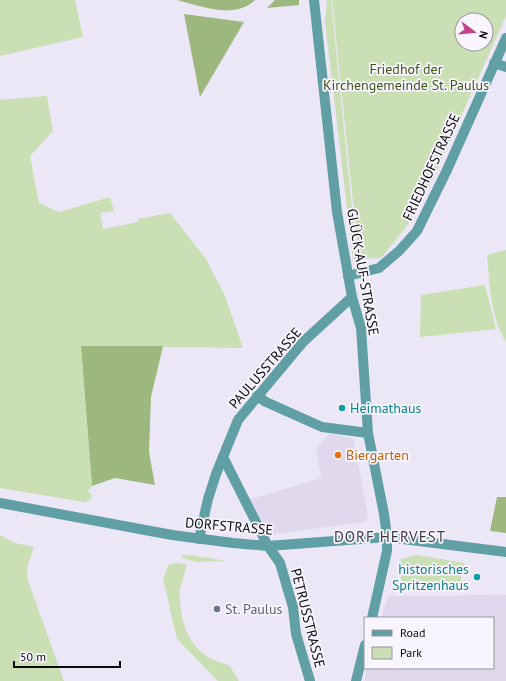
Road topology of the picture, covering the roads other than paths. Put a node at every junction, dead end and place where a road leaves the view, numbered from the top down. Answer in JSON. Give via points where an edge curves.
{"nodes":[{"id":1,"x":314,"y":0,"type":"edge"},
{"id":2,"x":506,"y":38,"type":"edge"},
{"id":3,"x":494,"y":63,"type":"junction"},
{"id":4,"x":506,"y":67,"type":"edge"},
{"id":5,"x":348,"y":276,"type":"junction"},
{"id":6,"x":352,"y":297,"type":"junction"},
{"id":7,"x":257,"y":396,"type":"junction"},
{"id":8,"x":368,"y":433,"type":"junction"},
{"id":9,"x":223,"y":456,"type":"junction"},
{"id":10,"x":0,"y":503,"type":"edge"},
{"id":11,"x":387,"y":537,"type":"junction"},
{"id":12,"x":199,"y":539,"type":"junction"},
{"id":13,"x":268,"y":546,"type":"junction"},
{"id":14,"x":506,"y":552,"type":"edge"},
{"id":15,"x":372,"y":617,"type":"edge"},
{"id":16,"x":364,"y":649,"type":"edge"},
{"id":17,"x":310,"y":681,"type":"edge"},
{"id":18,"x":356,"y":681,"type":"edge"}],
"edges":[{"from":1,"to":5,"type":"street","name":"GLÜCK-AUF-STRASSE","via":[[337,212]]},
{"from":2,"to":3,"type":"street","name":"FRIEDHOFSTRASSE"},
{"from":3,"to":4,"type":"street"},
{"from":3,"to":5,"type":"street","name":"FRIEDHOFSTRASSE","via":[[417,231],[379,268]]},
{"from":5,"to":6,"type":"street","name":"GLÜCK-AUF-STRASSE"},
{"from":6,"to":7,"type":"street","name":"PAULUSSTRASSE","via":[[303,342]]},
{"from":6,"to":8,"type":"street","name":"GLÜCK-AUF-STRASSE","via":[[361,328]]},
{"from":7,"to":8,"type":"street","via":[[322,427]]},
{"from":7,"to":9,"type":"street","name":"PAULUSSTRASSE","via":[[238,420]]},
{"from":8,"to":11,"type":"street","name":"GLÜCK-AUF-STRASSE"},
{"from":9,"to":12,"type":"street","name":"PAULUSSTRASSE","via":[[208,499]]},
{"from":9,"to":13,"type":"street","name":"PETRUSSTRASSE"},
{"from":10,"to":12,"type":"street","name":"DORFSTRASSE"},
{"from":11,"to":13,"type":"street","name":"DORFSTRASSE"},
{"from":11,"to":14,"type":"street","name":"DORFSTRASSE"},
{"from":11,"to":15,"type":"street","name":"GLÜCK-AUF-STRASSE","via":[[387,551]]},
{"from":12,"to":13,"type":"street","name":"DORFSTRASSE"},
{"from":13,"to":17,"type":"street","name":"PETRUSSTRASSE","via":[[280,563],[289,590],[296,634]]},
{"from":16,"to":18,"type":"street"}]}
